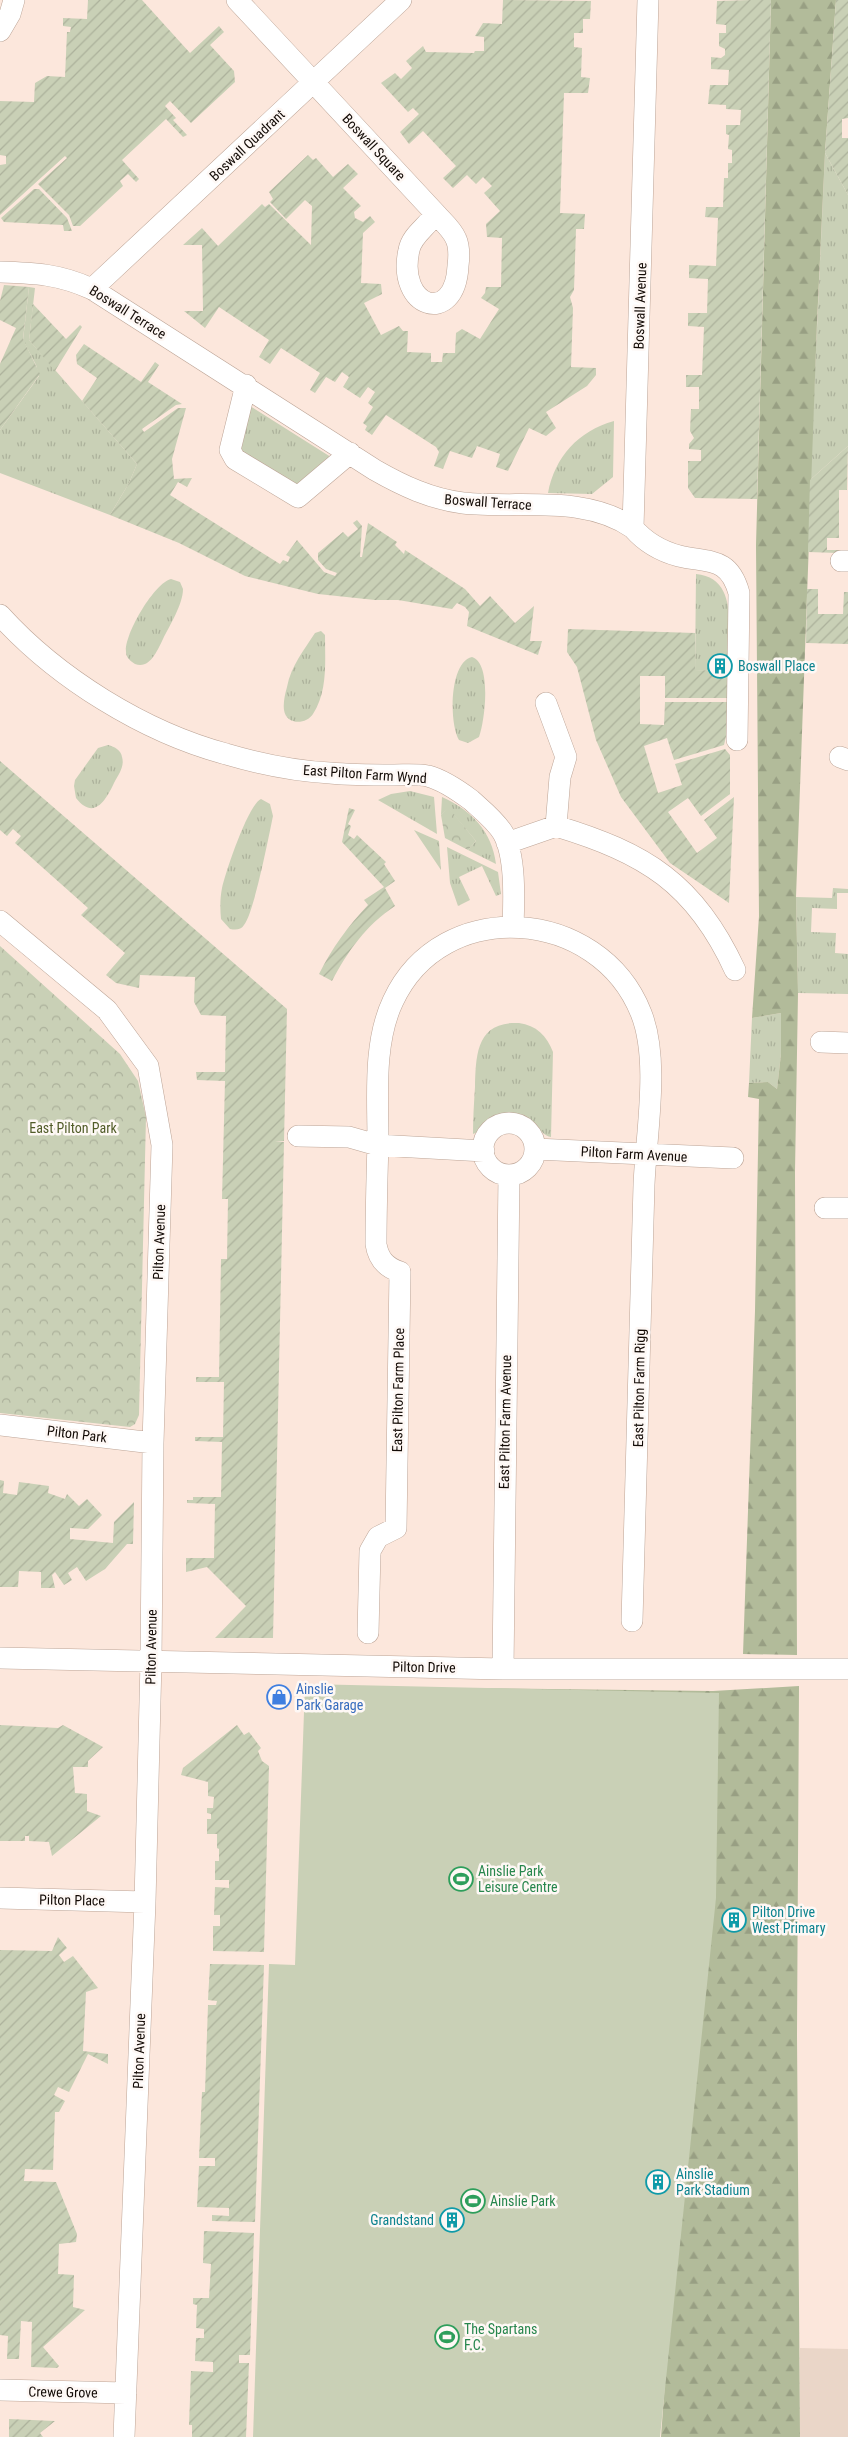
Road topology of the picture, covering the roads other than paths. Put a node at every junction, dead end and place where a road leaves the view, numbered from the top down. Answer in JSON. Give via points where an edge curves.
{"nodes":[{"id":1,"x":14,"y":0,"type":"edge"},
{"id":2,"x":237,"y":0,"type":"edge"},
{"id":3,"x":401,"y":0,"type":"edge"},
{"id":4,"x":648,"y":0,"type":"edge"},
{"id":5,"x":0,"y":31,"type":"edge"},
{"id":6,"x":314,"y":82,"type":"junction"},
{"id":7,"x":435,"y":213,"type":"dead end"},
{"id":8,"x":0,"y":272,"type":"edge"},
{"id":9,"x":92,"y":289,"type":"junction"},
{"id":10,"x":246,"y":386,"type":"junction"},
{"id":11,"x":350,"y":453,"type":"junction"},
{"id":12,"x":633,"y":528,"type":"junction"},
{"id":13,"x":0,"y":615,"type":"edge"},
{"id":14,"x":546,"y":703,"type":"dead end"},
{"id":15,"x":738,"y":740,"type":"dead end"},
{"id":16,"x":556,"y":826,"type":"junction"},
{"id":17,"x":507,"y":843,"type":"junction"},
{"id":18,"x":0,"y":921,"type":"edge"},
{"id":19,"x":513,"y":926,"type":"junction"},
{"id":20,"x":735,"y":970,"type":"dead end"},
{"id":21,"x":821,"y":1042,"type":"dead end"},
{"id":22,"x":848,"y":1043,"type":"edge"},
{"id":23,"x":298,"y":1136,"type":"dead end"},
{"id":24,"x":378,"y":1145,"type":"junction"},
{"id":25,"x":535,"y":1148,"type":"junction"},
{"id":26,"x":484,"y":1151,"type":"junction"},
{"id":27,"x":646,"y":1155,"type":"junction"},
{"id":28,"x":733,"y":1158,"type":"dead end"},
{"id":29,"x":509,"y":1175,"type":"junction"},
{"id":30,"x":825,"y":1208,"type":"dead end"},
{"id":31,"x":848,"y":1208,"type":"edge"},
{"id":32,"x":0,"y":1425,"type":"edge"},
{"id":33,"x":153,"y":1443,"type":"junction"},
{"id":34,"x":632,"y":1621,"type":"dead end"},
{"id":35,"x":368,"y":1633,"type":"dead end"},
{"id":36,"x":0,"y":1658,"type":"edge"},
{"id":37,"x":151,"y":1661,"type":"junction"},
{"id":38,"x":503,"y":1669,"type":"junction"},
{"id":39,"x":848,"y":1669,"type":"edge"},
{"id":40,"x":0,"y":1898,"type":"edge"},
{"id":41,"x":145,"y":1902,"type":"junction"},
{"id":42,"x":0,"y":2390,"type":"edge"},
{"id":43,"x":126,"y":2393,"type":"junction"},
{"id":44,"x":124,"y":2437,"type":"edge"}],
"edges":[{"from":1,"to":5,"type":"street"},
{"from":2,"to":6,"type":"street","name":"Boswall Square"},
{"from":3,"to":6,"type":"street","name":"Boswall Quadrant"},
{"from":4,"to":12,"type":"street","name":"Boswall Avenue"},
{"from":6,"to":7,"type":"street","name":"Boswall Square"},
{"from":6,"to":9,"type":"street","name":"Boswall Quadrant"},
{"from":8,"to":9,"type":"street","name":"Boswall Terrace","via":[[53,275]]},
{"from":9,"to":10,"type":"street","name":"Boswall Terrace"},
{"from":10,"to":11,"type":"street","name":"Boswall Terrace"},
{"from":10,"to":11,"type":"street","via":[[230,450],[235,459],[298,496]]},
{"from":11,"to":12,"type":"street","name":"Boswall Terrace","via":[[398,483],[431,496],[464,503],[585,507],[608,513]]},
{"from":12,"to":15,"type":"street","via":[[644,541],[663,551],[708,560],[730,572],[739,592]]},
{"from":13,"to":17,"type":"street","name":"East Pilton Farm Wynd","via":[[37,653],[70,678],[138,719],[196,745],[270,765],[331,773],[418,775],[436,779],[466,796],[482,810],[502,832]]},
{"from":14,"to":16,"type":"street","via":[[566,757],[560,777]]},
{"from":16,"to":17,"type":"street"},
{"from":16,"to":20,"type":"street","via":[[600,840],[664,874],[710,924]]},
{"from":17,"to":19,"type":"street","name":"East Pilton Farm Wynd","via":[[514,898]]},
{"from":18,"to":33,"type":"street","name":"Pilton Avenue","via":[[107,1010],[148,1066],[162,1145]]},
{"from":19,"to":24,"type":"street","name":"East Pilton Farm Rigg","via":[[472,932],[450,941],[422,961],[399,990],[382,1037]]},
{"from":19,"to":27,"type":"street","name":"East Pilton Farm Rigg","via":[[551,933],[580,944],[606,962],[629,989],[649,1045]]},
{"from":21,"to":22,"type":"street"},
{"from":23,"to":24,"type":"street","via":[[349,1137]]},
{"from":24,"to":26,"type":"street"},
{"from":24,"to":35,"type":"street","name":"East Pilton Farm Place","via":[[376,1244],[380,1259],[400,1272],[396,1528],[378,1537],[370,1551]]},
{"from":25,"to":26,"type":"street","via":[[530,1133],[508,1123],[487,1135]]},
{"from":25,"to":27,"type":"street","name":"Pilton Farm Avenue"},
{"from":25,"to":29,"type":"street","via":[[530,1164],[517,1174]]},
{"from":26,"to":29,"type":"street","via":[[489,1165]]},
{"from":27,"to":28,"type":"street","name":"Pilton Farm Avenue"},
{"from":27,"to":34,"type":"street","name":"East Pilton Farm Rigg"},
{"from":29,"to":38,"type":"street","name":"East Pilton Farm Avenue"},
{"from":30,"to":31,"type":"street"},
{"from":32,"to":33,"type":"street","name":"Pilton Park"},
{"from":33,"to":37,"type":"street","name":"Pilton Avenue"},
{"from":36,"to":37,"type":"street","name":"Pilton Drive"},
{"from":37,"to":38,"type":"street","name":"Pilton Drive"},
{"from":37,"to":41,"type":"street","name":"Pilton Avenue"},
{"from":38,"to":39,"type":"street","name":"Pilton Drive"},
{"from":40,"to":41,"type":"street","name":"Pilton Place"},
{"from":41,"to":43,"type":"street","name":"Pilton Avenue"},
{"from":42,"to":43,"type":"street","name":"Crewe Grove"},
{"from":43,"to":44,"type":"street","name":"Pilton Avenue"}]}
